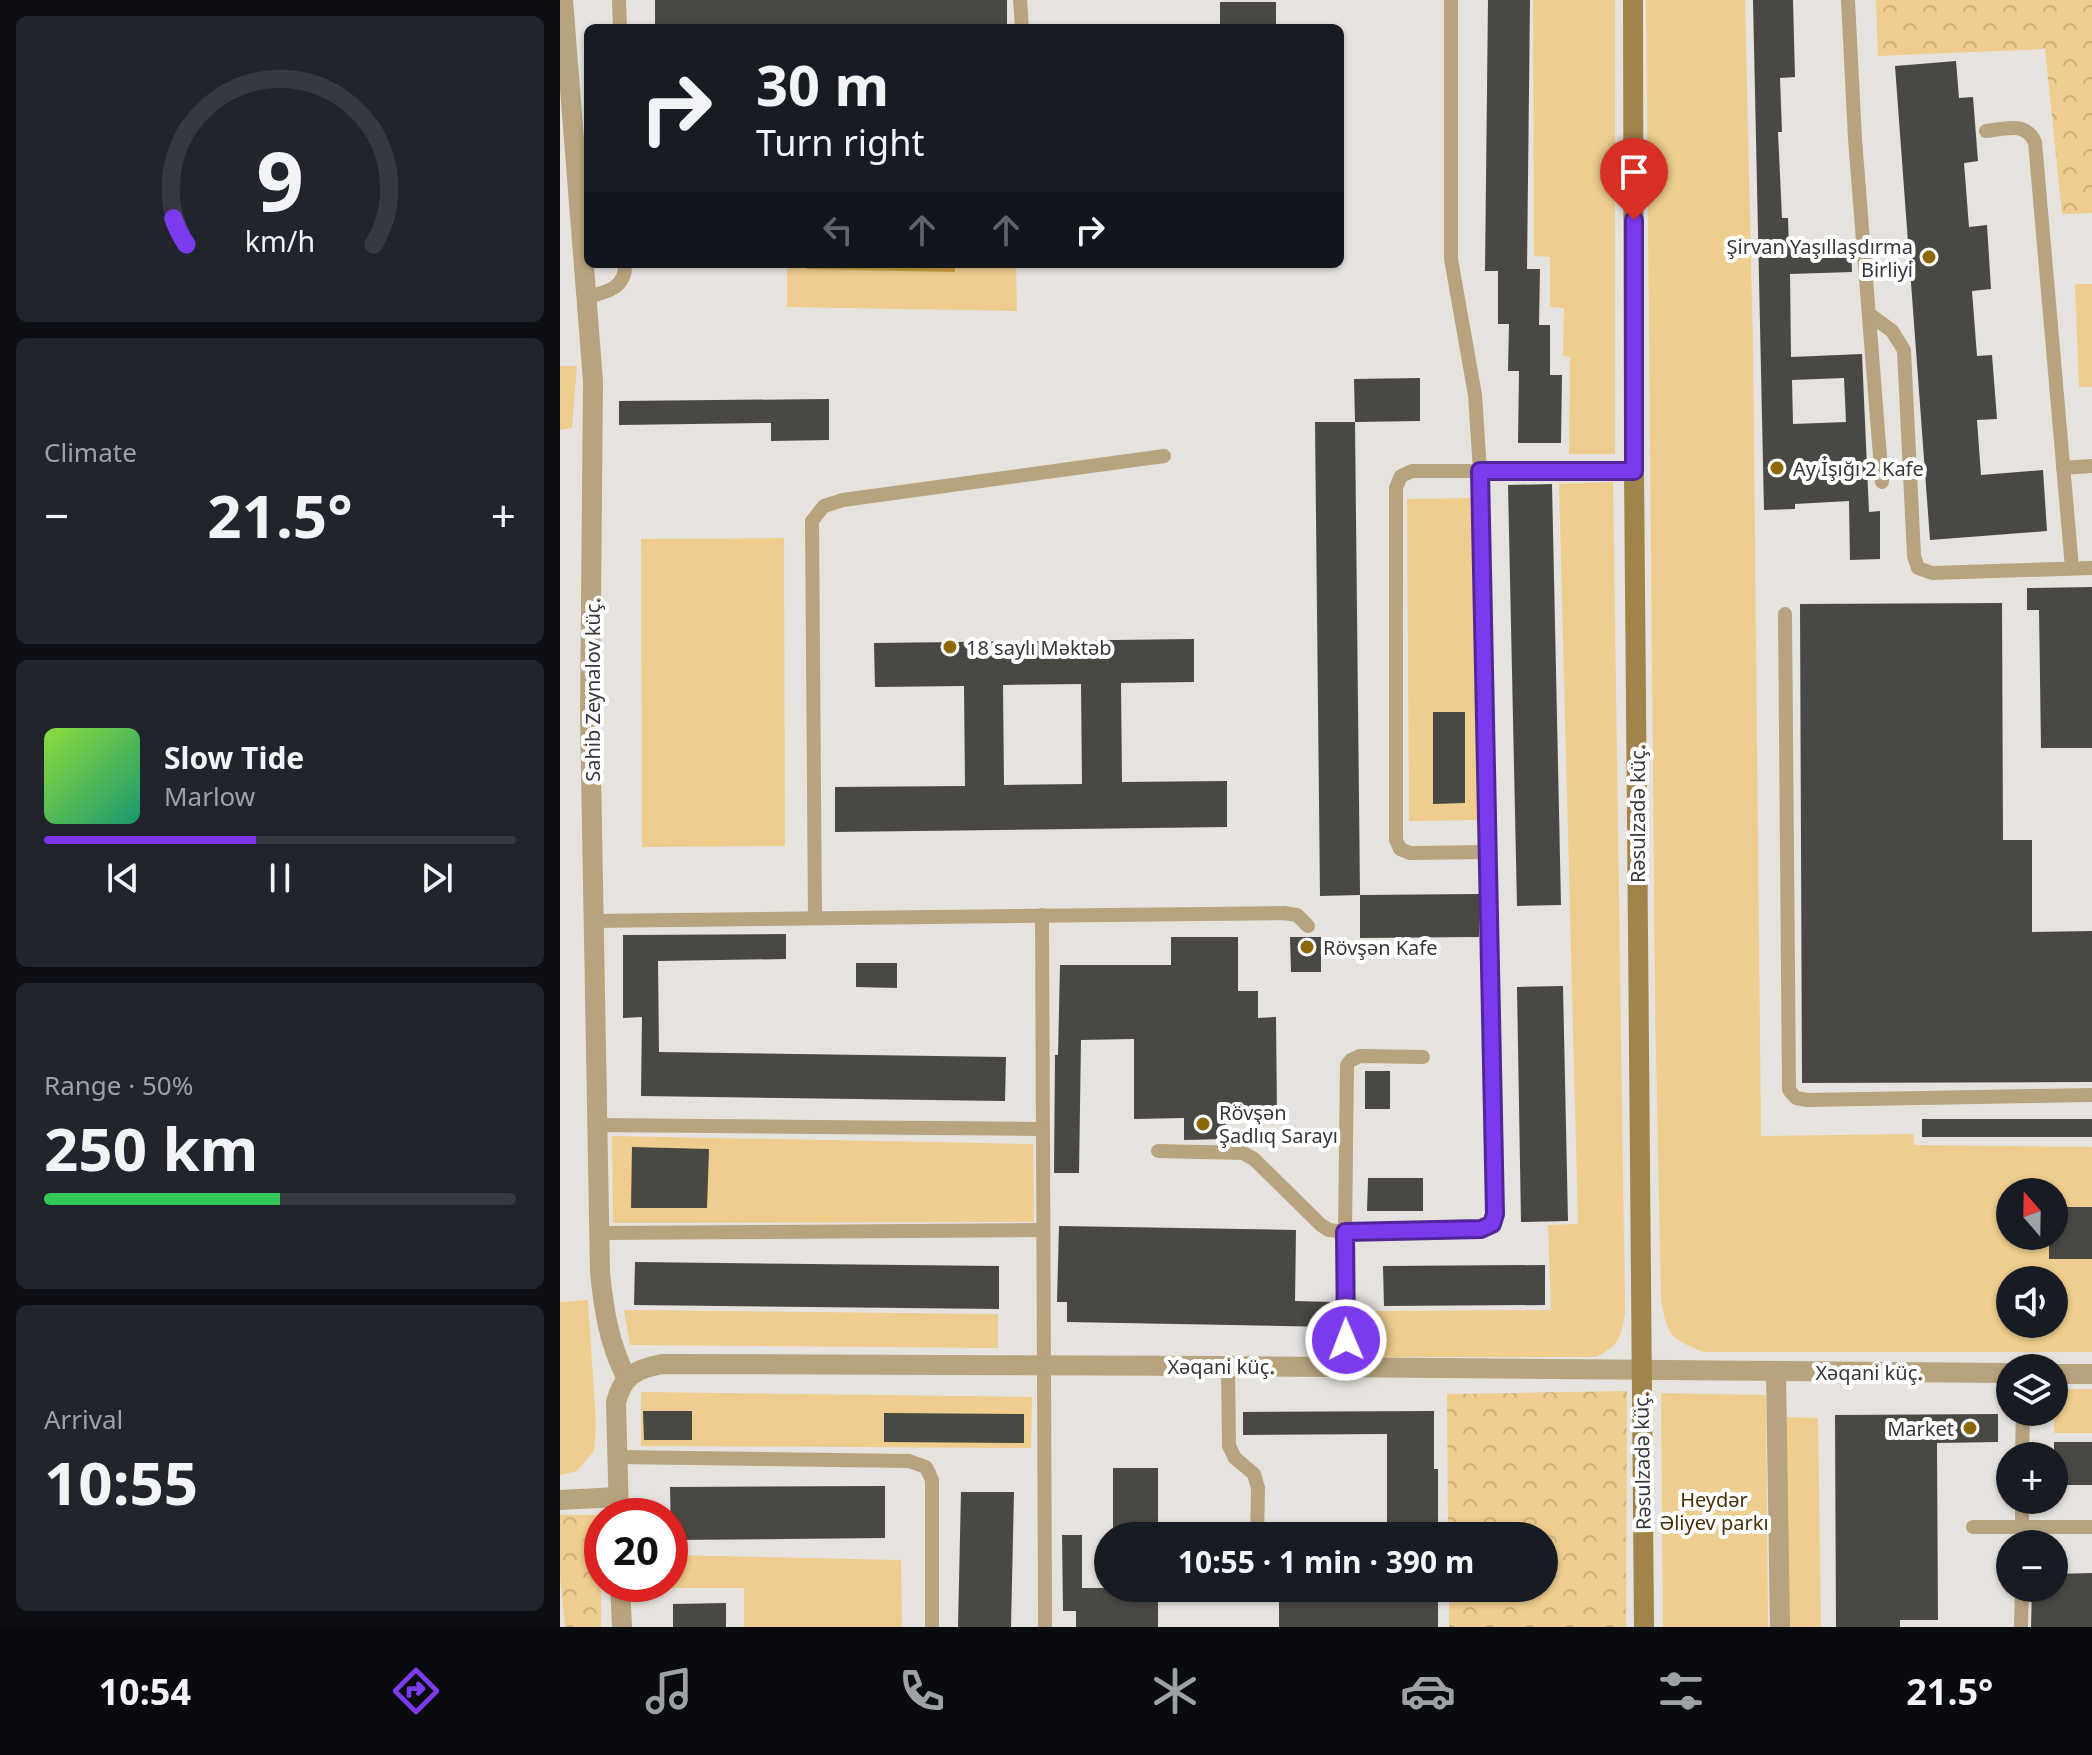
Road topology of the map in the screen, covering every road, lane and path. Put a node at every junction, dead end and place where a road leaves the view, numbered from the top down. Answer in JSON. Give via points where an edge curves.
{"nodes":[{"id":1,"x":563,"y":0,"type":"edge"},
{"id":2,"x":619,"y":0,"type":"edge"},
{"id":3,"x":1020,"y":0,"type":"edge"},
{"id":4,"x":1451,"y":0,"type":"edge"},
{"id":5,"x":1633,"y":0,"type":"edge"},
{"id":6,"x":1848,"y":0,"type":"edge"},
{"id":7,"x":620,"y":24,"type":"edge"},
{"id":8,"x":1022,"y":24,"type":"edge"},
{"id":9,"x":1986,"y":131,"type":"dead end"},
{"id":10,"x":584,"y":260,"type":"edge"},
{"id":11,"x":585,"y":268,"type":"edge"},
{"id":12,"x":625,"y":268,"type":"edge"},
{"id":13,"x":587,"y":297,"type":"junction"},
{"id":14,"x":1869,"y":314,"type":"junction"},
{"id":15,"x":1164,"y":456,"type":"dead end"},
{"id":16,"x":2092,"y":466,"type":"edge"},
{"id":17,"x":2063,"y":468,"type":"junction"},
{"id":18,"x":1480,"y":471,"type":"junction"},
{"id":19,"x":1634,"y":471,"type":"junction"},
{"id":20,"x":1882,"y":482,"type":"dead end"},
{"id":21,"x":2072,"y":568,"type":"junction"},
{"id":22,"x":2092,"y":568,"type":"edge"},
{"id":23,"x":1785,"y":614,"type":"dead end"},
{"id":24,"x":1489,"y":852,"type":"junction"},
{"id":25,"x":1042,"y":915,"type":"junction"},
{"id":26,"x":815,"y":918,"type":"junction"},
{"id":27,"x":593,"y":921,"type":"junction"},
{"id":28,"x":1308,"y":926,"type":"dead end"},
{"id":29,"x":1423,"y":1057,"type":"dead end"},
{"id":30,"x":2092,"y":1095,"type":"edge"},
{"id":31,"x":595,"y":1125,"type":"junction"},
{"id":32,"x":1042,"y":1129,"type":"junction"},
{"id":33,"x":1158,"y":1151,"type":"dead end"},
{"id":34,"x":1043,"y":1230,"type":"junction"},
{"id":35,"x":1345,"y":1232,"type":"junction"},
{"id":36,"x":598,"y":1233,"type":"junction"},
{"id":37,"x":1228,"y":1366,"type":"junction"},
{"id":38,"x":1046,"y":1367,"type":"junction"},
{"id":39,"x":1347,"y":1367,"type":"junction"},
{"id":40,"x":1641,"y":1371,"type":"junction"},
{"id":41,"x":1776,"y":1372,"type":"junction"},
{"id":42,"x":1996,"y":1373,"type":"edge"},
{"id":43,"x":2068,"y":1374,"type":"edge"},
{"id":44,"x":2092,"y":1374,"type":"edge"},
{"id":45,"x":626,"y":1377,"type":"junction"},
{"id":46,"x":617,"y":1457,"type":"junction"},
{"id":47,"x":618,"y":1498,"type":"edge"},
{"id":48,"x":560,"y":1500,"type":"edge"},
{"id":49,"x":584,"y":1502,"type":"edge"},
{"id":50,"x":2022,"y":1514,"type":"edge"},
{"id":51,"x":1257,"y":1522,"type":"edge"},
{"id":52,"x":1973,"y":1527,"type":"dead end"},
{"id":53,"x":2022,"y":1527,"type":"junction"},
{"id":54,"x":2092,"y":1527,"type":"edge"},
{"id":55,"x":621,"y":1602,"type":"edge"},
{"id":56,"x":2022,"y":1602,"type":"edge"},
{"id":57,"x":622,"y":1627,"type":"edge"},
{"id":58,"x":932,"y":1627,"type":"edge"},
{"id":59,"x":1045,"y":1627,"type":"edge"},
{"id":60,"x":1644,"y":1627,"type":"edge"},
{"id":61,"x":1780,"y":1627,"type":"edge"},
{"id":62,"x":2021,"y":1627,"type":"edge"}],
"edges":[{"from":1,"to":10,"type":"street","name":"Sahib Zeynalov küç."},
{"from":2,"to":7,"type":"lane"},
{"from":3,"to":8,"type":"lane"},
{"from":4,"to":18,"type":"lane","via":[[1451,259],[1478,416]]},
{"from":5,"to":19,"type":"main road","name":"Rəsulzadə küç."},
{"from":6,"to":14,"type":"lane"},
{"from":9,"to":17,"type":"lane","via":[[2023,128],[2035,142]]},
{"from":11,"to":13,"type":"street","name":"Sahib Zeynalov küç."},
{"from":12,"to":13,"type":"lane","via":[[613,290]]},
{"from":13,"to":27,"type":"street","name":"Sahib Zeynalov küç.","via":[[594,437]]},
{"from":14,"to":20,"type":"lane"},
{"from":14,"to":21,"type":"lane","via":[[1892,331],[1904,350],[1918,568],[1932,573]]},
{"from":15,"to":26,"type":"lane","via":[[843,500],[824,506],[812,521]]},
{"from":16,"to":17,"type":"lane"},
{"from":17,"to":21,"type":"lane"},
{"from":18,"to":19,"type":"lane"},
{"from":18,"to":24,"type":"lane"},
{"from":18,"to":24,"type":"lane","via":[[1412,471],[1401,476],[1396,488],[1396,840],[1410,853]]},
{"from":19,"to":40,"type":"main road","name":"Rəsulzadə küç."},
{"from":21,"to":22,"type":"lane"},
{"from":23,"to":30,"type":"lane","via":[[1789,1090],[1807,1100]]},
{"from":24,"to":35,"type":"lane","via":[[1492,1224],[1481,1229]]},
{"from":25,"to":26,"type":"lane"},
{"from":25,"to":28,"type":"lane","via":[[1284,913],[1297,915]]},
{"from":25,"to":32,"type":"lane"},
{"from":26,"to":27,"type":"lane"},
{"from":27,"to":31,"type":"street","name":"Sahib Zeynalov küç."},
{"from":29,"to":35,"type":"lane","via":[[1360,1056],[1347,1065]]},
{"from":31,"to":32,"type":"lane"},
{"from":31,"to":36,"type":"street","name":"Sahib Zeynalov küç."},
{"from":32,"to":34,"type":"lane"},
{"from":33,"to":35,"type":"lane","via":[[1243,1153],[1321,1225]]},
{"from":34,"to":36,"type":"lane"},
{"from":34,"to":38,"type":"lane"},
{"from":35,"to":39,"type":"lane"},
{"from":36,"to":45,"type":"street","name":"Sahib Zeynalov küç.","via":[[605,1320]]},
{"from":37,"to":38,"type":"street","name":"Xəqani küç."},
{"from":37,"to":39,"type":"street","name":"Xəqani küç."},
{"from":37,"to":51,"type":"lane","via":[[1229,1446],[1254,1474]]},
{"from":38,"to":45,"type":"street","name":"Xəqani küç.","via":[[662,1364]]},
{"from":38,"to":59,"type":"lane"},
{"from":39,"to":40,"type":"street","name":"Xəqani küç."},
{"from":40,"to":41,"type":"street","name":"Xəqani küç."},
{"from":40,"to":60,"type":"main road","name":"Rəsulzadə küç."},
{"from":41,"to":42,"type":"street","name":"Xəqani küç."},
{"from":41,"to":61,"type":"street"},
{"from":43,"to":44,"type":"street"},
{"from":45,"to":46,"type":"street","via":[[616,1403]]},
{"from":46,"to":47,"type":"street"},
{"from":46,"to":58,"type":"lane","via":[[909,1461],[926,1467],[932,1480]]},
{"from":48,"to":49,"type":"street"},
{"from":50,"to":53,"type":"lane"},
{"from":52,"to":53,"type":"lane"},
{"from":53,"to":54,"type":"lane"},
{"from":55,"to":57,"type":"street"},
{"from":56,"to":62,"type":"lane"}]}
